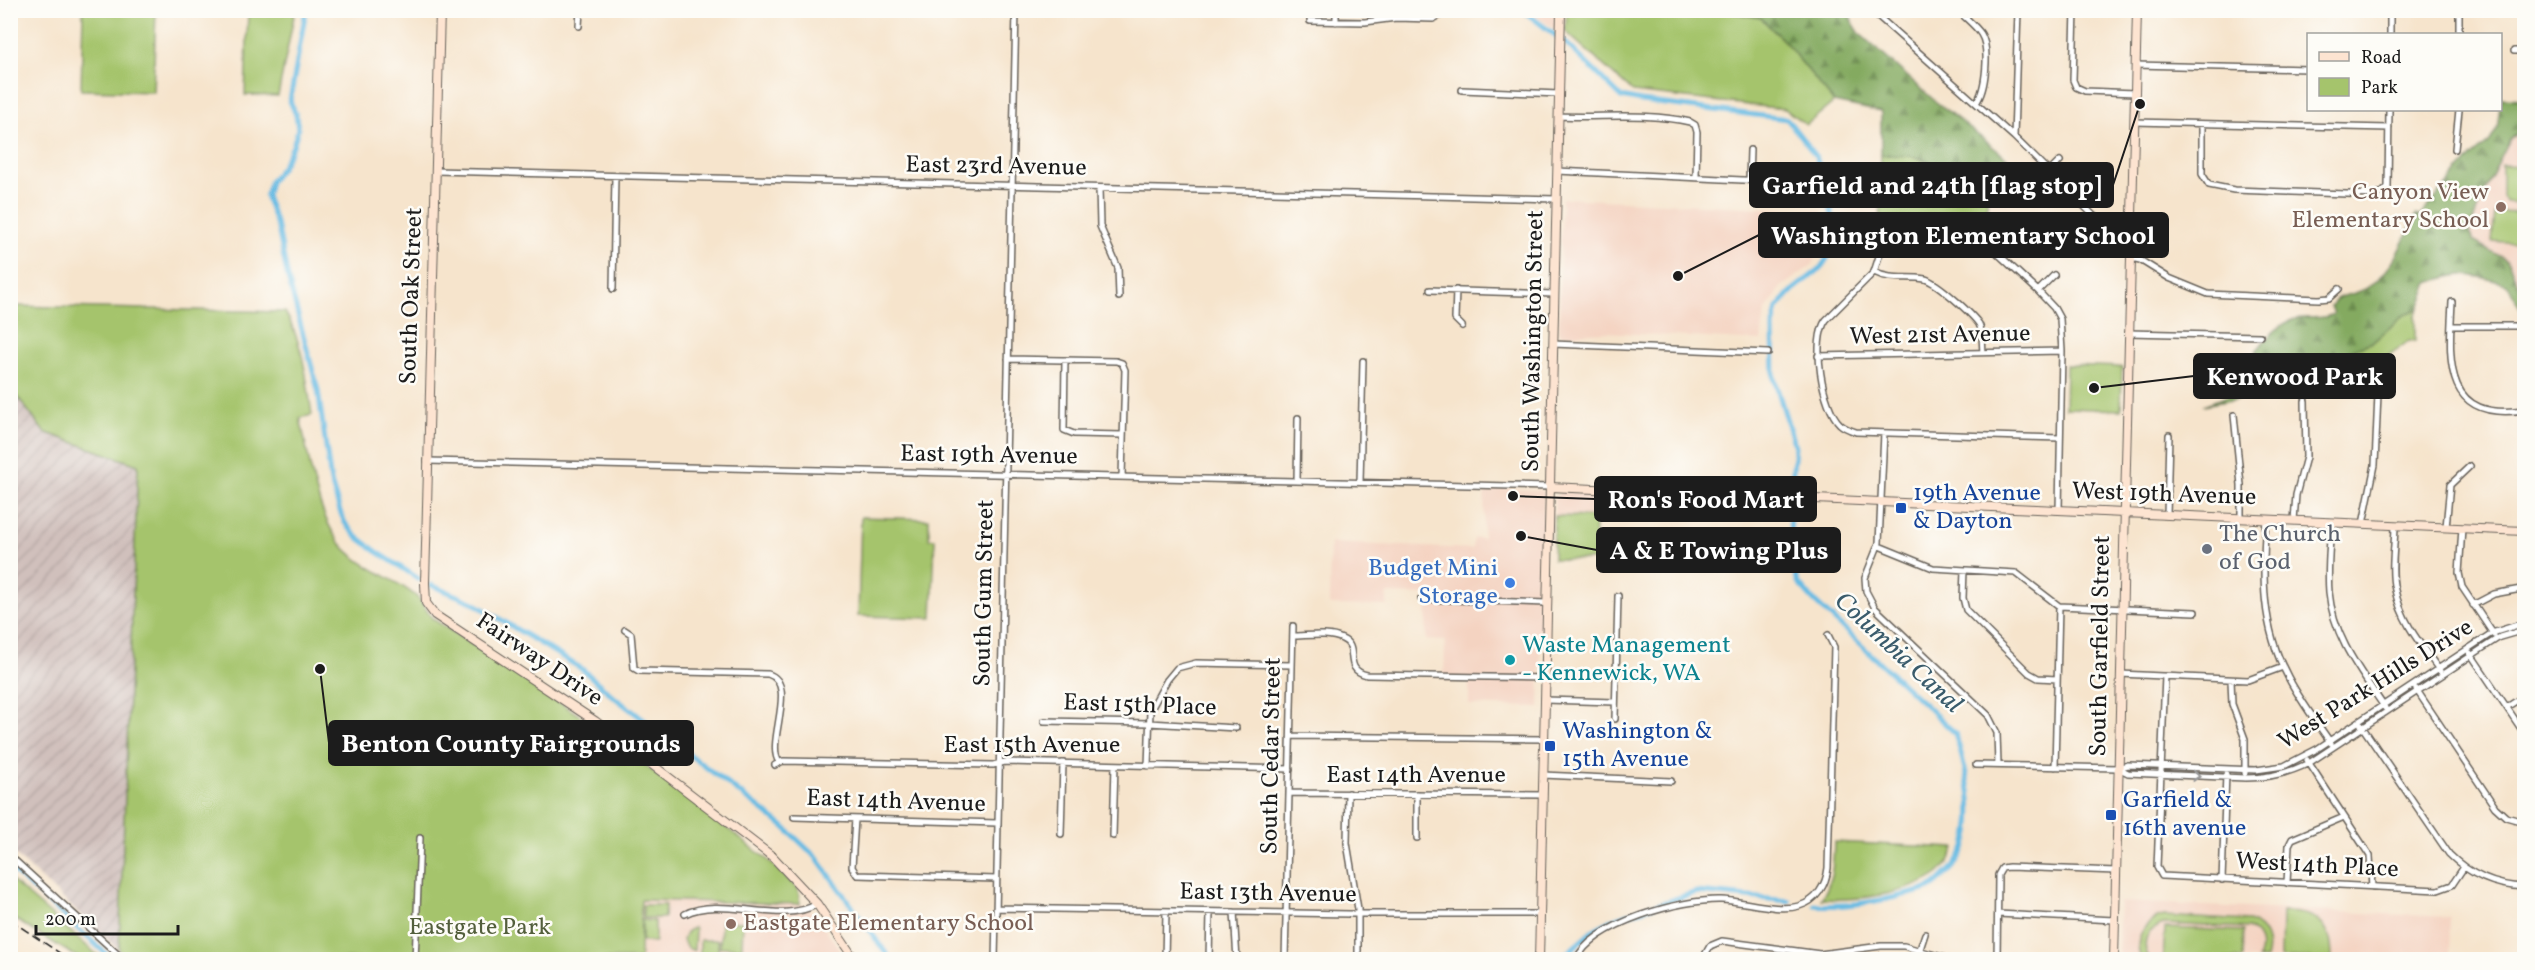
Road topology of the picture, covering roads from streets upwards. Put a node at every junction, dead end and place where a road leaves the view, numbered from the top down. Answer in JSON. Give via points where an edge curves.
{"nodes":[{"id":1,"x":440,"y":10,"type":"edge"},
{"id":2,"x":579,"y":10,"type":"edge"},
{"id":3,"x":1016,"y":10,"type":"edge"},
{"id":4,"x":1336,"y":10,"type":"edge"},
{"id":5,"x":1561,"y":10,"type":"edge"},
{"id":6,"x":1871,"y":10,"type":"edge"},
{"id":7,"x":1958,"y":10,"type":"edge"},
{"id":8,"x":2018,"y":10,"type":"edge"},
{"id":9,"x":2075,"y":10,"type":"edge"},
{"id":10,"x":2136,"y":10,"type":"edge"},
{"id":11,"x":2345,"y":10,"type":"edge"},
{"id":12,"x":2459,"y":10,"type":"edge"},
{"id":13,"x":1442,"y":12,"type":"edge"},
{"id":14,"x":1454,"y":12,"type":"edge"},
{"id":15,"x":2390,"y":12,"type":"edge"},
{"id":16,"x":1963,"y":13,"type":"edge"},
{"id":17,"x":1310,"y":21,"type":"dead end"},
{"id":18,"x":1336,"y":22,"type":"junction"},
{"id":19,"x":579,"y":26,"type":"dead end"},
{"id":20,"x":2390,"y":33,"type":"edge"},
{"id":21,"x":2459,"y":33,"type":"edge"},
{"id":22,"x":2514,"y":51,"type":"dead end"},
{"id":23,"x":2524,"y":51,"type":"edge"},
{"id":24,"x":2135,"y":64,"type":"junction"},
{"id":25,"x":2307,"y":69,"type":"edge"},
{"id":26,"x":1462,"y":90,"type":"dead end"},
{"id":27,"x":2135,"y":93,"type":"junction"},
{"id":28,"x":1559,"y":94,"type":"junction"},
{"id":29,"x":1976,"y":103,"type":"junction"},
{"id":30,"x":2389,"y":111,"type":"edge"},
{"id":31,"x":2459,"y":111,"type":"edge"},
{"id":32,"x":1558,"y":116,"type":"junction"},
{"id":33,"x":2134,"y":122,"type":"junction"},
{"id":34,"x":2202,"y":124,"type":"junction"},
{"id":35,"x":2389,"y":128,"type":"junction"},
{"id":36,"x":2014,"y":137,"type":"junction"},
{"id":37,"x":2455,"y":149,"type":"dead end"},
{"id":38,"x":1750,"y":150,"type":"dead end"},
{"id":39,"x":2060,"y":161,"type":"dead end"},
{"id":40,"x":435,"y":171,"type":"junction"},
{"id":41,"x":1557,"y":171,"type":"junction"},
{"id":42,"x":2049,"y":172,"type":"junction"},
{"id":43,"x":1777,"y":175,"type":"dead end"},
{"id":44,"x":615,"y":176,"type":"junction"},
{"id":45,"x":1696,"y":177,"type":"junction"},
{"id":46,"x":1749,"y":180,"type":"junction"},
{"id":47,"x":1013,"y":186,"type":"junction"},
{"id":48,"x":1099,"y":188,"type":"junction"},
{"id":49,"x":1556,"y":199,"type":"junction"},
{"id":50,"x":2132,"y":219,"type":"junction"},
{"id":51,"x":1968,"y":226,"type":"dead end"},
{"id":52,"x":1883,"y":244,"type":"dead end"},
{"id":53,"x":2131,"y":258,"type":"junction"},
{"id":54,"x":1874,"y":272,"type":"junction"},
{"id":55,"x":2054,"y":275,"type":"dead end"},
{"id":56,"x":613,"y":289,"type":"dead end"},
{"id":57,"x":1430,"y":290,"type":"dead end"},
{"id":58,"x":1456,"y":290,"type":"junction"},
{"id":59,"x":2339,"y":290,"type":"dead end"},
{"id":60,"x":2038,"y":291,"type":"junction"},
{"id":61,"x":1554,"y":294,"type":"junction"},
{"id":62,"x":1119,"y":297,"type":"dead end"},
{"id":63,"x":2452,"y":302,"type":"dead end"},
{"id":64,"x":1462,"y":326,"type":"dead end"},
{"id":65,"x":2451,"y":326,"type":"junction"},
{"id":66,"x":2524,"y":327,"type":"edge"},
{"id":67,"x":2128,"y":333,"type":"junction"},
{"id":68,"x":2260,"y":336,"type":"dead end"},
{"id":69,"x":1553,"y":344,"type":"junction"},
{"id":70,"x":2062,"y":351,"type":"junction"},
{"id":71,"x":1983,"y":352,"type":"junction"},
{"id":72,"x":1768,"y":353,"type":"dead end"},
{"id":73,"x":1818,"y":356,"type":"junction"},
{"id":74,"x":1008,"y":359,"type":"junction"},
{"id":75,"x":1065,"y":360,"type":"junction"},
{"id":76,"x":1363,"y":361,"type":"dead end"},
{"id":77,"x":2379,"y":370,"type":"dead end"},
{"id":78,"x":2305,"y":401,"type":"dead end"},
{"id":79,"x":2524,"y":410,"type":"edge"},
{"id":80,"x":2234,"y":414,"type":"dead end"},
{"id":81,"x":1298,"y":418,"type":"dead end"},
{"id":82,"x":1884,"y":433,"type":"junction"},
{"id":83,"x":1123,"y":435,"type":"junction"},
{"id":84,"x":2169,"y":435,"type":"dead end"},
{"id":85,"x":2060,"y":438,"type":"junction"},
{"id":86,"x":428,"y":461,"type":"junction"},
{"id":87,"x":2470,"y":466,"type":"dead end"},
{"id":88,"x":1006,"y":474,"type":"junction"},
{"id":89,"x":1122,"y":477,"type":"junction"},
{"id":90,"x":1297,"y":481,"type":"junction"},
{"id":91,"x":1360,"y":482,"type":"junction"},
{"id":92,"x":1550,"y":487,"type":"junction"},
{"id":93,"x":1881,"y":502,"type":"junction"},
{"id":94,"x":2059,"y":510,"type":"junction"},
{"id":95,"x":2123,"y":513,"type":"junction"},
{"id":96,"x":2167,"y":515,"type":"junction"},
{"id":97,"x":2241,"y":518,"type":"junction"},
{"id":98,"x":2266,"y":519,"type":"junction"},
{"id":99,"x":2294,"y":520,"type":"junction"},
{"id":100,"x":2331,"y":522,"type":"junction"},
{"id":101,"x":2363,"y":524,"type":"junction"},
{"id":102,"x":2395,"y":525,"type":"junction"},
{"id":103,"x":2445,"y":527,"type":"junction"},
{"id":104,"x":2462,"y":528,"type":"junction"},
{"id":105,"x":2524,"y":531,"type":"edge"},
{"id":106,"x":1879,"y":546,"type":"junction"},
{"id":107,"x":1964,"y":570,"type":"junction"},
{"id":108,"x":424,"y":582,"type":"joint"},
{"id":109,"x":2524,"y":584,"type":"edge"},
{"id":110,"x":1618,"y":596,"type":"dead end"},
{"id":111,"x":1421,"y":599,"type":"dead end"},
{"id":112,"x":1547,"y":603,"type":"junction"},
{"id":113,"x":2473,"y":604,"type":"junction"},
{"id":114,"x":2059,"y":606,"type":"junction"},
{"id":115,"x":2121,"y":608,"type":"junction"},
{"id":116,"x":2195,"y":612,"type":"dead end"},
{"id":117,"x":2524,"y":623,"type":"edge"},
{"id":118,"x":1293,"y":626,"type":"dead end"},
{"id":119,"x":625,"y":630,"type":"dead end"},
{"id":120,"x":2524,"y":630,"type":"edge"},
{"id":121,"x":2493,"y":633,"type":"junction"},
{"id":122,"x":1828,"y":635,"type":"dead end"},
{"id":123,"x":1293,"y":636,"type":"junction"},
{"id":124,"x":2497,"y":639,"type":"junction"},
{"id":125,"x":2467,"y":649,"type":"junction"},
{"id":126,"x":2472,"y":655,"type":"junction"},
{"id":127,"x":1293,"y":665,"type":"junction"},
{"id":128,"x":2283,"y":668,"type":"junction"},
{"id":129,"x":2438,"y":669,"type":"junction"},
{"id":130,"x":2120,"y":674,"type":"junction"},
{"id":131,"x":2443,"y":675,"type":"junction"},
{"id":132,"x":2165,"y":676,"type":"junction"},
{"id":133,"x":1545,"y":678,"type":"junction"},
{"id":134,"x":2057,"y":680,"type":"junction"},
{"id":135,"x":2231,"y":680,"type":"junction"},
{"id":136,"x":2414,"y":685,"type":"junction"},
{"id":137,"x":2418,"y":691,"type":"junction"},
{"id":138,"x":2524,"y":696,"type":"edge"},
{"id":139,"x":1545,"y":700,"type":"junction"},
{"id":140,"x":1615,"y":702,"type":"junction"},
{"id":141,"x":2383,"y":705,"type":"junction"},
{"id":142,"x":2507,"y":707,"type":"junction"},
{"id":143,"x":2388,"y":712,"type":"junction"},
{"id":144,"x":1615,"y":719,"type":"dead end"},
{"id":145,"x":1044,"y":721,"type":"dead end"},
{"id":146,"x":2359,"y":721,"type":"junction"},
{"id":147,"x":1149,"y":723,"type":"junction"},
{"id":148,"x":1236,"y":728,"type":"dead end"},
{"id":149,"x":2363,"y":728,"type":"junction"},
{"id":150,"x":2524,"y":733,"type":"edge"},
{"id":151,"x":1291,"y":736,"type":"junction"},
{"id":152,"x":1544,"y":739,"type":"junction"},
{"id":153,"x":2329,"y":741,"type":"junction"},
{"id":154,"x":2334,"y":747,"type":"junction"},
{"id":155,"x":2305,"y":756,"type":"junction"},
{"id":156,"x":999,"y":763,"type":"junction"},
{"id":157,"x":1063,"y":763,"type":"junction"},
{"id":158,"x":2309,"y":763,"type":"junction"},
{"id":159,"x":1115,"y":765,"type":"junction"},
{"id":160,"x":1976,"y":765,"type":"dead end"},
{"id":161,"x":1998,"y":765,"type":"junction"},
{"id":162,"x":1148,"y":766,"type":"junction"},
{"id":163,"x":2162,"y":766,"type":"junction"},
{"id":164,"x":2055,"y":767,"type":"junction"},
{"id":165,"x":2118,"y":768,"type":"junction"},
{"id":166,"x":1290,"y":769,"type":"junction"},
{"id":167,"x":2227,"y":770,"type":"junction"},
{"id":168,"x":2246,"y":770,"type":"junction"},
{"id":169,"x":2161,"y":774,"type":"junction"},
{"id":170,"x":1543,"y":775,"type":"junction"},
{"id":171,"x":2226,"y":777,"type":"junction"},
{"id":172,"x":2245,"y":778,"type":"junction"},
{"id":173,"x":1671,"y":781,"type":"dead end"},
{"id":174,"x":1289,"y":793,"type":"junction"},
{"id":175,"x":1348,"y":793,"type":"junction"},
{"id":176,"x":1417,"y":794,"type":"junction"},
{"id":177,"x":1543,"y":795,"type":"junction"},
{"id":178,"x":2344,"y":817,"type":"junction"},
{"id":179,"x":794,"y":818,"type":"dead end"},
{"id":180,"x":855,"y":819,"type":"junction"},
{"id":181,"x":2524,"y":822,"type":"edge"},
{"id":182,"x":997,"y":823,"type":"junction"},
{"id":183,"x":1061,"y":834,"type":"dead end"},
{"id":184,"x":1113,"y":836,"type":"dead end"},
{"id":185,"x":420,"y":838,"type":"dead end"},
{"id":186,"x":1416,"y":838,"type":"dead end"},
{"id":187,"x":10,"y":856,"type":"edge"},
{"id":188,"x":2464,"y":867,"type":"junction"},
{"id":189,"x":2116,"y":871,"type":"junction"},
{"id":190,"x":996,"y":879,"type":"junction"},
{"id":191,"x":2222,"y":880,"type":"junction"},
{"id":192,"x":2287,"y":883,"type":"junction"},
{"id":193,"x":2372,"y":887,"type":"junction"},
{"id":194,"x":2524,"y":887,"type":"edge"},
{"id":195,"x":817,"y":904,"type":"junction"},
{"id":196,"x":996,"y":908,"type":"junction"},
{"id":197,"x":1166,"y":911,"type":"junction"},
{"id":198,"x":1210,"y":912,"type":"junction"},
{"id":199,"x":1234,"y":912,"type":"junction"},
{"id":200,"x":1287,"y":913,"type":"junction"},
{"id":201,"x":685,"y":914,"type":"dead end"},
{"id":202,"x":1358,"y":914,"type":"junction"},
{"id":203,"x":1540,"y":914,"type":"junction"},
{"id":204,"x":1998,"y":914,"type":"junction"},
{"id":205,"x":2114,"y":920,"type":"junction"},
{"id":206,"x":1926,"y":934,"type":"dead end"},
{"id":207,"x":1920,"y":949,"type":"junction"},
{"id":208,"x":124,"y":960,"type":"edge"},
{"id":209,"x":415,"y":960,"type":"edge"},
{"id":210,"x":855,"y":960,"type":"edge"},
{"id":211,"x":994,"y":960,"type":"edge"},
{"id":212,"x":1165,"y":960,"type":"edge"},
{"id":213,"x":1209,"y":960,"type":"edge"},
{"id":214,"x":1237,"y":960,"type":"edge"},
{"id":215,"x":1286,"y":960,"type":"edge"},
{"id":216,"x":1358,"y":960,"type":"edge"},
{"id":217,"x":1539,"y":960,"type":"edge"},
{"id":218,"x":1576,"y":960,"type":"edge"},
{"id":219,"x":1702,"y":960,"type":"edge"},
{"id":220,"x":1952,"y":960,"type":"edge"},
{"id":221,"x":1997,"y":960,"type":"edge"},
{"id":222,"x":2114,"y":960,"type":"edge"}],
"edges":[{"from":1,"to":40,"type":"street","name":"South Oak Street"},
{"from":2,"to":19,"type":"street"},
{"from":3,"to":47,"type":"street","name":"South Gum Street"},
{"from":4,"to":18,"type":"street"},
{"from":5,"to":28,"type":"street","name":"South Washington Street"},
{"from":6,"to":29,"type":"street"},
{"from":7,"to":16,"type":"street"},
{"from":8,"to":36,"type":"street"},
{"from":9,"to":27,"type":"street","via":[[2076,87],[2085,91]]},
{"from":10,"to":24,"type":"street","name":"South Garfield Street"},
{"from":11,"to":15,"type":"street"},
{"from":12,"to":21,"type":"street"},
{"from":13,"to":14,"type":"street"},
{"from":13,"to":18,"type":"street","via":[[1433,19]]},
{"from":15,"to":20,"type":"street"},
{"from":16,"to":29,"type":"street","via":[[1984,40],[1984,84]]},
{"from":17,"to":18,"type":"street"},
{"from":22,"to":23,"type":"street"},
{"from":24,"to":25,"type":"street"},
{"from":24,"to":27,"type":"street","name":"South Garfield Street"},
{"from":26,"to":28,"type":"street"},
{"from":27,"to":33,"type":"street","name":"South Garfield Street"},
{"from":28,"to":32,"type":"street","name":"South Washington Street"},
{"from":29,"to":36,"type":"street"},
{"from":30,"to":35,"type":"street"},
{"from":31,"to":37,"type":"street"},
{"from":32,"to":41,"type":"street","name":"South Washington Street"},
{"from":32,"to":45,"type":"street","via":[[1644,116],[1695,125]]},
{"from":33,"to":34,"type":"street"},
{"from":33,"to":50,"type":"street","name":"South Garfield Street"},
{"from":34,"to":35,"type":"street"},
{"from":34,"to":35,"type":"street","via":[[2202,174],[2209,185],[2234,190],[2373,195],[2383,192],[2388,182]]},
{"from":36,"to":42,"type":"street"},
{"from":38,"to":46,"type":"street"},
{"from":39,"to":42,"type":"street"},
{"from":40,"to":44,"type":"street","name":"East 23rd Avenue"},
{"from":40,"to":86,"type":"street","name":"South Oak Street"},
{"from":41,"to":45,"type":"street"},
{"from":41,"to":49,"type":"street","name":"South Washington Street"},
{"from":42,"to":50,"type":"street","via":[[2094,216]]},
{"from":43,"to":46,"type":"street","via":[[1768,180]]},
{"from":44,"to":47,"type":"street","name":"East 23rd Avenue"},
{"from":44,"to":56,"type":"street"},
{"from":45,"to":46,"type":"street"},
{"from":47,"to":48,"type":"street","name":"East 23rd Avenue"},
{"from":47,"to":74,"type":"street","name":"South Gum Street"},
{"from":48,"to":49,"type":"street","name":"East 23rd Avenue"},
{"from":48,"to":62,"type":"street","via":[[1100,226],[1118,268]]},
{"from":49,"to":61,"type":"street","name":"South Washington Street"},
{"from":50,"to":53,"type":"street","name":"South Garfield Street"},
{"from":51,"to":60,"type":"street"},
{"from":52,"to":54,"type":"street"},
{"from":53,"to":59,"type":"street","via":[[2188,288],[2208,294],[2319,299],[2329,298]]},
{"from":53,"to":67,"type":"street","name":"South Garfield Street"},
{"from":54,"to":71,"type":"street","via":[[1888,278],[1924,279],[1936,284],[1978,323]]},
{"from":54,"to":73,"type":"street","via":[[1823,324]]},
{"from":55,"to":60,"type":"street"},
{"from":57,"to":58,"type":"street"},
{"from":58,"to":61,"type":"street"},
{"from":58,"to":64,"type":"street","via":[[1455,319]]},
{"from":60,"to":70,"type":"street","via":[[2061,319]]},
{"from":61,"to":69,"type":"street","name":"South Washington Street"},
{"from":63,"to":65,"type":"street"},
{"from":65,"to":66,"type":"street"},
{"from":65,"to":79,"type":"street","via":[[2451,370],[2462,392],[2479,406],[2501,412]]},
{"from":67,"to":68,"type":"street"},
{"from":67,"to":95,"type":"street","name":"South Garfield Street"},
{"from":69,"to":72,"type":"street"},
{"from":69,"to":92,"type":"street","name":"South Washington Street"},
{"from":70,"to":71,"type":"street","name":"West 21st Avenue"},
{"from":70,"to":85,"type":"street"},
{"from":71,"to":73,"type":"street","name":"West 21st Avenue"},
{"from":73,"to":82,"type":"street","via":[[1833,413],[1840,424],[1856,432]]},
{"from":74,"to":75,"type":"street"},
{"from":74,"to":88,"type":"street","name":"South Gum Street"},
{"from":75,"to":83,"type":"street","via":[[1067,432]]},
{"from":75,"to":83,"type":"street","via":[[1122,363]]},
{"from":76,"to":91,"type":"street"},
{"from":77,"to":101,"type":"street","via":[[2375,465]]},
{"from":78,"to":99,"type":"street","via":[[2306,457]]},
{"from":80,"to":97,"type":"street"},
{"from":81,"to":90,"type":"street"},
{"from":82,"to":85,"type":"street"},
{"from":82,"to":93,"type":"street"},
{"from":83,"to":89,"type":"street"},
{"from":84,"to":96,"type":"street"},
{"from":85,"to":94,"type":"street"},
{"from":86,"to":88,"type":"street","name":"East 19th Avenue"},
{"from":86,"to":108,"type":"street","name":"South Oak Street"},
{"from":87,"to":103,"type":"street","via":[[2450,485]]},
{"from":88,"to":89,"type":"street","name":"East 19th Avenue"},
{"from":88,"to":156,"type":"street","name":"South Gum Street"},
{"from":89,"to":90,"type":"street","name":"East 19th Avenue"},
{"from":90,"to":91,"type":"street","name":"East 19th Avenue"},
{"from":91,"to":92,"type":"street","name":"East 19th Avenue"},
{"from":92,"to":93,"type":"street","name":"West 19th Avenue"},
{"from":92,"to":112,"type":"street","name":"South Washington Street"},
{"from":93,"to":94,"type":"street","name":"West 19th Avenue"},
{"from":93,"to":106,"type":"street"},
{"from":94,"to":95,"type":"street","name":"West 19th Avenue"},
{"from":95,"to":96,"type":"street","name":"West 19th Avenue"},
{"from":95,"to":115,"type":"street","name":"South Garfield Street"},
{"from":96,"to":97,"type":"street","name":"West 19th Avenue"},
{"from":97,"to":98,"type":"street","name":"West 19th Avenue"},
{"from":98,"to":99,"type":"street","name":"West 19th Avenue"},
{"from":98,"to":128,"type":"street","via":[[2265,600],[2269,627]]},
{"from":99,"to":100,"type":"street","name":"West 19th Avenue"},
{"from":100,"to":101,"type":"street","name":"West 19th Avenue"},
{"from":100,"to":141,"type":"street","via":[[2328,577],[2335,620],[2355,665]]},
{"from":101,"to":102,"type":"street","name":"West 19th Avenue"},
{"from":102,"to":103,"type":"street","name":"West 19th Avenue"},
{"from":102,"to":129,"type":"street","via":[[2397,598],[2407,624]]},
{"from":103,"to":104,"type":"street","name":"West 19th Avenue"},
{"from":104,"to":105,"type":"street","name":"West 19th Avenue"},
{"from":104,"to":113,"type":"street","via":[[2460,580]]},
{"from":106,"to":107,"type":"street","via":[[1925,566]]},
{"from":106,"to":161,"type":"street","via":[[1865,578],[1870,602],[1988,715],[1997,733]]},
{"from":107,"to":114,"type":"street","via":[[2016,573]]},
{"from":107,"to":134,"type":"street","via":[[1963,598],[1969,614],[2029,673]]},
{"from":108,"to":195,"type":"street","name":"Fairway Drive","via":[[431,612],[602,726],[773,857]]},
{"from":109,"to":113,"type":"street","via":[[2521,589],[2494,594]]},
{"from":110,"to":140,"type":"street"},
{"from":111,"to":112,"type":"street"},
{"from":112,"to":133,"type":"street","name":"South Washington Street"},
{"from":113,"to":121,"type":"street"},
{"from":114,"to":115,"type":"street"},
{"from":114,"to":134,"type":"street"},
{"from":115,"to":116,"type":"street"},
{"from":115,"to":130,"type":"street","name":"South Garfield Street"},
{"from":117,"to":121,"type":"street","name":"West Park Hills Drive"},
{"from":118,"to":123,"type":"street","name":"South Cedar Street"},
{"from":119,"to":156,"type":"street","name":"East 15th Avenue","via":[[632,634],[632,661],[639,671],[768,674],[777,678],[777,764]]},
{"from":120,"to":124,"type":"street","name":"West Park Hills Drive"},
{"from":121,"to":124,"type":"street"},
{"from":121,"to":125,"type":"street","name":"West Park Hills Drive"},
{"from":122,"to":218,"type":"street","via":[[1834,647],[1825,883],[1812,899],[1788,907],[1723,900],[1679,904],[1610,929],[1585,947]]},
{"from":123,"to":127,"type":"street","name":"South Cedar Street"},
{"from":123,"to":133,"type":"street","via":[[1335,636],[1347,641],[1353,666],[1367,675]]},
{"from":124,"to":126,"type":"street","name":"West Park Hills Drive"},
{"from":125,"to":126,"type":"street"},
{"from":125,"to":129,"type":"street","name":"West Park Hills Drive"},
{"from":126,"to":131,"type":"street","name":"West Park Hills Drive"},
{"from":126,"to":142,"type":"street"},
{"from":127,"to":147,"type":"street","via":[[1186,664],[1174,671],[1159,692]]},
{"from":127,"to":151,"type":"street","name":"South Cedar Street"},
{"from":128,"to":135,"type":"street","via":[[2254,680]]},
{"from":128,"to":153,"type":"street"},
{"from":129,"to":131,"type":"street"},
{"from":129,"to":136,"type":"street","name":"West Park Hills Drive"},
{"from":130,"to":132,"type":"street"},
{"from":130,"to":165,"type":"street","name":"South Garfield Street"},
{"from":131,"to":137,"type":"street","name":"West Park Hills Drive"},
{"from":132,"to":135,"type":"street"},
{"from":132,"to":163,"type":"street"},
{"from":133,"to":139,"type":"street","name":"South Washington Street"},
{"from":134,"to":164,"type":"street"},
{"from":135,"to":168,"type":"street","via":[[2232,704],[2245,739]]},
{"from":136,"to":137,"type":"street"},
{"from":136,"to":141,"type":"street","name":"West Park Hills Drive"},
{"from":137,"to":143,"type":"street","name":"West Park Hills Drive"},
{"from":137,"to":181,"type":"street","via":[[2495,807],[2506,817]]},
{"from":138,"to":142,"type":"street"},
{"from":139,"to":140,"type":"street"},
{"from":139,"to":152,"type":"street","name":"South Washington Street"},
{"from":140,"to":144,"type":"street"},
{"from":141,"to":143,"type":"street"},
{"from":141,"to":146,"type":"street","name":"West Park Hills Drive"},
{"from":142,"to":150,"type":"street"},
{"from":143,"to":149,"type":"street","name":"West Park Hills Drive"},
{"from":145,"to":147,"type":"street","name":"East 15th Place"},
{"from":146,"to":149,"type":"street"},
{"from":146,"to":153,"type":"street","name":"West Park Hills Drive"},
{"from":147,"to":148,"type":"street","name":"East 15th Place"},
{"from":147,"to":162,"type":"street"},
{"from":149,"to":154,"type":"street","name":"West Park Hills Drive"},
{"from":149,"to":188,"type":"street","via":[[2443,848]]},
{"from":151,"to":152,"type":"street"},
{"from":151,"to":166,"type":"street","name":"South Cedar Street"},
{"from":152,"to":170,"type":"street","name":"South Washington Street"},
{"from":153,"to":154,"type":"street"},
{"from":153,"to":155,"type":"street","name":"West Park Hills Drive"},
{"from":154,"to":158,"type":"street","name":"West Park Hills Drive"},
{"from":155,"to":158,"type":"street"},
{"from":155,"to":168,"type":"street","name":"West Park Hills Drive","via":[[2275,768]]},
{"from":156,"to":157,"type":"street","name":"East 15th Avenue"},
{"from":156,"to":182,"type":"street","name":"South Gum Street"},
{"from":157,"to":159,"type":"street","name":"East 15th Avenue"},
{"from":157,"to":183,"type":"street"},
{"from":158,"to":172,"type":"street","name":"West Park Hills Drive","via":[[2275,776]]},
{"from":158,"to":178,"type":"street"},
{"from":159,"to":162,"type":"street","name":"East 15th Avenue"},
{"from":159,"to":184,"type":"street"},
{"from":160,"to":161,"type":"street"},
{"from":161,"to":164,"type":"street"},
{"from":162,"to":166,"type":"street","name":"East 15th Avenue"},
{"from":163,"to":165,"type":"street","name":"West Park Hills Drive"},
{"from":163,"to":167,"type":"street","name":"West Park Hills Drive"},
{"from":163,"to":169,"type":"street"},
{"from":164,"to":165,"type":"street"},
{"from":165,"to":169,"type":"street","name":"West Park Hills Drive","via":[[2128,773]]},
{"from":165,"to":189,"type":"street","name":"South Garfield Street"},
{"from":166,"to":174,"type":"street","name":"South Cedar Street"},
{"from":167,"to":168,"type":"street","name":"West Park Hills Drive"},
{"from":167,"to":171,"type":"street"},
{"from":168,"to":172,"type":"street"},
{"from":169,"to":171,"type":"street","name":"West Park Hills Drive","one_way":true},
{"from":169,"to":191,"type":"street","name":"West 14th Place","via":[[2157,867],[2160,874],[2167,878]]},
{"from":170,"to":173,"type":"street"},
{"from":170,"to":177,"type":"street","name":"South Washington Street"},
{"from":171,"to":172,"type":"street","name":"West Park Hills Drive"},
{"from":171,"to":191,"type":"street"},
{"from":174,"to":175,"type":"street","name":"East 14th Avenue"},
{"from":174,"to":200,"type":"street","name":"South Cedar Street"},
{"from":175,"to":176,"type":"street","name":"East 14th Avenue"},
{"from":175,"to":202,"type":"street","via":[[1347,843]]},
{"from":176,"to":177,"type":"street","name":"East 14th Avenue"},
{"from":176,"to":186,"type":"street"},
{"from":177,"to":203,"type":"street","name":"South Washington Street"},
{"from":178,"to":192,"type":"street","via":[[2292,838]]},
{"from":178,"to":193,"type":"street","via":[[2370,856]]},
{"from":179,"to":180,"type":"street","name":"East 14th Avenue"},
{"from":180,"to":182,"type":"street","name":"East 14th Avenue"},
{"from":180,"to":190,"type":"street","via":[[852,867],[861,876]]},
{"from":182,"to":190,"type":"street","name":"South Gum Street"},
{"from":185,"to":209,"type":"street"},
{"from":187,"to":208,"type":"street"},
{"from":188,"to":193,"type":"street","name":"West 14th Place","via":[[2452,885],[2442,890]]},
{"from":188,"to":194,"type":"street","via":[[2486,880]]},
{"from":189,"to":204,"type":"street","via":[[2002,868],[1998,875]]},
{"from":189,"to":205,"type":"street","name":"South Garfield Street"},
{"from":190,"to":196,"type":"street","name":"South Gum Street"},
{"from":191,"to":192,"type":"street","name":"West 14th Place"},
{"from":192,"to":193,"type":"street","name":"West 14th Place"},
{"from":195,"to":201,"type":"street","via":[[801,911],[704,909]]},
{"from":195,"to":210,"type":"street","name":"Fairway Drive"},
{"from":196,"to":197,"type":"street","name":"East 13th Avenue"},
{"from":196,"to":211,"type":"street","name":"South Gum Street"},
{"from":197,"to":198,"type":"street","name":"East 13th Avenue"},
{"from":197,"to":212,"type":"street"},
{"from":198,"to":199,"type":"street","name":"East 13th Avenue"},
{"from":198,"to":213,"type":"street"},
{"from":199,"to":200,"type":"street","name":"East 13th Avenue"},
{"from":199,"to":214,"type":"street"},
{"from":200,"to":202,"type":"street","name":"East 13th Avenue"},
{"from":200,"to":215,"type":"street","name":"South Cedar Street"},
{"from":202,"to":203,"type":"street","name":"East 13th Avenue"},
{"from":202,"to":216,"type":"street"},
{"from":203,"to":217,"type":"street","name":"South Washington Street"},
{"from":204,"to":205,"type":"street"},
{"from":204,"to":221,"type":"street"},
{"from":205,"to":222,"type":"street","name":"South Garfield Street"},
{"from":206,"to":207,"type":"street"},
{"from":207,"to":219,"type":"street","via":[[1888,946],[1828,954],[1718,941]]},
{"from":207,"to":220,"type":"street"}]}
